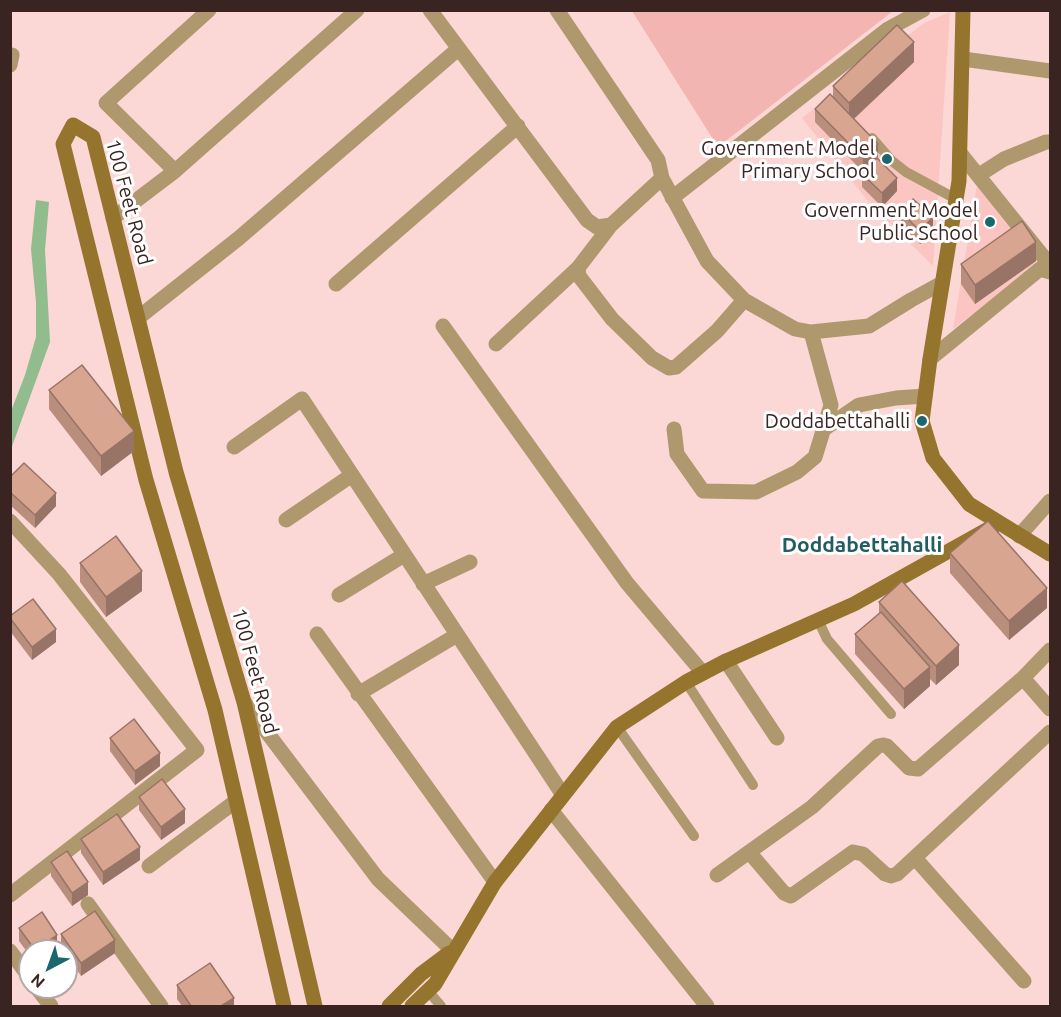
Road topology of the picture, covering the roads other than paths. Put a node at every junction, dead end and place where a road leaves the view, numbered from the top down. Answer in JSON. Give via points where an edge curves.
{"nodes":[{"id":1,"x":209,"y":10,"type":"edge"},
{"id":2,"x":357,"y":10,"type":"edge"},
{"id":3,"x":430,"y":10,"type":"edge"},
{"id":4,"x":557,"y":10,"type":"edge"},
{"id":5,"x":923,"y":10,"type":"edge"},
{"id":6,"x":963,"y":10,"type":"edge"},
{"id":7,"x":459,"y":49,"type":"junction"},
{"id":8,"x":963,"y":59,"type":"junction"},
{"id":9,"x":1050,"y":71,"type":"edge"},
{"id":10,"x":518,"y":126,"type":"junction"},
{"id":11,"x":872,"y":138,"type":"edge"},
{"id":12,"x":1050,"y":142,"type":"edge"},
{"id":13,"x":960,"y":153,"type":"junction"},
{"id":14,"x":175,"y":171,"type":"junction"},
{"id":15,"x":979,"y":175,"type":"junction"},
{"id":16,"x":662,"y":178,"type":"junction"},
{"id":17,"x":672,"y":198,"type":"junction"},
{"id":18,"x":956,"y":200,"type":"junction"},
{"id":19,"x":113,"y":218,"type":"junction"},
{"id":20,"x":611,"y":225,"type":"junction"},
{"id":21,"x":1050,"y":265,"type":"edge"},
{"id":22,"x":578,"y":268,"type":"junction"},
{"id":23,"x":1050,"y":272,"type":"edge"},
{"id":24,"x":942,"y":283,"type":"junction"},
{"id":25,"x":336,"y":284,"type":"dead end"},
{"id":26,"x":744,"y":300,"type":"junction"},
{"id":27,"x":138,"y":318,"type":"junction"},
{"id":28,"x":443,"y":326,"type":"dead end"},
{"id":29,"x":811,"y":333,"type":"junction"},
{"id":30,"x":496,"y":344,"type":"dead end"},
{"id":31,"x":930,"y":359,"type":"junction"},
{"id":32,"x":925,"y":396,"type":"junction"},
{"id":33,"x":674,"y":429,"type":"dead end"},
{"id":34,"x":824,"y":429,"type":"junction"},
{"id":35,"x":234,"y":447,"type":"dead end"},
{"id":36,"x":352,"y":475,"type":"junction"},
{"id":37,"x":1050,"y":501,"type":"edge"},
{"id":38,"x":286,"y":520,"type":"dead end"},
{"id":39,"x":10,"y":521,"type":"edge"},
{"id":40,"x":999,"y":523,"type":"junction"},
{"id":41,"x":1019,"y":536,"type":"junction"},
{"id":42,"x":404,"y":555,"type":"junction"},
{"id":43,"x":1050,"y":555,"type":"edge"},
{"id":44,"x":470,"y":562,"type":"dead end"},
{"id":45,"x":423,"y":584,"type":"junction"},
{"id":46,"x":339,"y":595,"type":"dead end"},
{"id":47,"x":818,"y":620,"type":"junction"},
{"id":48,"x":316,"y":634,"type":"dead end"},
{"id":49,"x":456,"y":635,"type":"junction"},
{"id":50,"x":1050,"y":650,"type":"edge"},
{"id":51,"x":726,"y":661,"type":"junction"},
{"id":52,"x":702,"y":673,"type":"junction"},
{"id":53,"x":1023,"y":678,"type":"junction"},
{"id":54,"x":686,"y":682,"type":"junction"},
{"id":55,"x":358,"y":694,"type":"junction"},
{"id":56,"x":244,"y":702,"type":"junction"},
{"id":57,"x":1050,"y":709,"type":"edge"},
{"id":58,"x":891,"y":714,"type":"dead end"},
{"id":59,"x":617,"y":727,"type":"junction"},
{"id":60,"x":777,"y":738,"type":"dead end"},
{"id":61,"x":1048,"y":741,"type":"edge"},
{"id":62,"x":753,"y":785,"type":"dead end"},
{"id":63,"x":562,"y":795,"type":"junction"},
{"id":64,"x":236,"y":801,"type":"junction"},
{"id":65,"x":551,"y":810,"type":"junction"},
{"id":66,"x":694,"y":836,"type":"dead end"},
{"id":67,"x":749,"y":852,"type":"junction"},
{"id":68,"x":915,"y":858,"type":"junction"},
{"id":69,"x":149,"y":866,"type":"dead end"},
{"id":70,"x":717,"y":875,"type":"dead end"},
{"id":71,"x":495,"y":882,"type":"junction"},
{"id":72,"x":10,"y":895,"type":"edge"},
{"id":73,"x":88,"y":904,"type":"dead end"},
{"id":74,"x":453,"y":951,"type":"junction"},
{"id":75,"x":1024,"y":981,"type":"dead end"},
{"id":76,"x":428,"y":991,"type":"junction"},
{"id":77,"x":160,"y":1006,"type":"edge"},
{"id":78,"x":284,"y":1006,"type":"edge"},
{"id":79,"x":315,"y":1006,"type":"edge"},
{"id":80,"x":389,"y":1006,"type":"edge"},
{"id":81,"x":412,"y":1006,"type":"edge"},
{"id":82,"x":441,"y":1006,"type":"edge"},
{"id":83,"x":706,"y":1006,"type":"edge"}],
"edges":[{"from":1,"to":14,"type":"street","via":[[106,103]]},
{"from":2,"to":14,"type":"street"},
{"from":3,"to":7,"type":"street"},
{"from":4,"to":16,"type":"street","via":[[658,160]]},
{"from":5,"to":17,"type":"street","via":[[888,30]]},
{"from":6,"to":8,"type":"main road"},
{"from":7,"to":10,"type":"street"},
{"from":7,"to":27,"type":"street","via":[[239,238]]},
{"from":8,"to":9,"type":"street"},
{"from":8,"to":13,"type":"main road"},
{"from":10,"to":20,"type":"street","via":[[587,220],[597,226]]},
{"from":10,"to":25,"type":"street"},
{"from":11,"to":18,"type":"lane","via":[[906,172]]},
{"from":12,"to":15,"type":"street","via":[[1004,159]]},
{"from":13,"to":15,"type":"street"},
{"from":13,"to":18,"type":"main road"},
{"from":14,"to":19,"type":"street"},
{"from":15,"to":21,"type":"street"},
{"from":16,"to":17,"type":"street"},
{"from":16,"to":20,"type":"street"},
{"from":17,"to":26,"type":"street","via":[[707,261]]},
{"from":18,"to":24,"type":"main road"},
{"from":19,"to":27,"type":"main road","name":"100 Feet Road"},
{"from":19,"to":64,"type":"main road","name":"100 Feet Road","via":[[93,137],[74,125],[63,144],[146,480],[215,710]]},
{"from":20,"to":22,"type":"street"},
{"from":22,"to":26,"type":"street","via":[[579,276],[612,319],[652,358],[669,368],[676,367],[717,331]]},
{"from":22,"to":30,"type":"street"},
{"from":23,"to":31,"type":"street","via":[[1040,269]]},
{"from":24,"to":29,"type":"street","via":[[869,326]]},
{"from":24,"to":31,"type":"main road"},
{"from":26,"to":29,"type":"street","via":[[795,329]]},
{"from":27,"to":56,"type":"main road","name":"100 Feet Road","via":[[176,472]]},
{"from":28,"to":52,"type":"street","via":[[627,583]]},
{"from":29,"to":34,"type":"street","via":[[831,405]]},
{"from":31,"to":32,"type":"main road"},
{"from":32,"to":34,"type":"street","via":[[859,405]]},
{"from":32,"to":40,"type":"main road","via":[[922,421],[933,458],[969,504]]},
{"from":33,"to":34,"type":"street","via":[[677,454],[703,490],[756,492],[797,472],[815,457]]},
{"from":35,"to":36,"type":"street","via":[[302,399]]},
{"from":36,"to":38,"type":"street"},
{"from":36,"to":42,"type":"street"},
{"from":37,"to":41,"type":"street"},
{"from":39,"to":72,"type":"street","via":[[58,573],[197,750]]},
{"from":40,"to":41,"type":"main road"},
{"from":40,"to":47,"type":"main road"},
{"from":41,"to":43,"type":"main road"},
{"from":42,"to":45,"type":"street"},
{"from":42,"to":46,"type":"street"},
{"from":44,"to":45,"type":"street"},
{"from":45,"to":49,"type":"street"},
{"from":47,"to":51,"type":"main road"},
{"from":47,"to":58,"type":"lane","via":[[827,639]]},
{"from":48,"to":55,"type":"street"},
{"from":49,"to":55,"type":"street"},
{"from":49,"to":63,"type":"street"},
{"from":50,"to":53,"type":"street"},
{"from":51,"to":52,"type":"main road"},
{"from":51,"to":60,"type":"street"},
{"from":52,"to":54,"type":"main road"},
{"from":53,"to":57,"type":"street"},
{"from":53,"to":67,"type":"street","via":[[918,768],[909,768],[887,746],[878,746],[812,807]]},
{"from":54,"to":59,"type":"main road"},
{"from":54,"to":62,"type":"lane"},
{"from":55,"to":71,"type":"street"},
{"from":56,"to":74,"type":"street","via":[[378,879]]},
{"from":56,"to":79,"type":"main road","name":"100 Feet Road"},
{"from":59,"to":63,"type":"main road"},
{"from":59,"to":66,"type":"lane"},
{"from":61,"to":68,"type":"street"},
{"from":63,"to":65,"type":"main road"},
{"from":64,"to":69,"type":"street"},
{"from":64,"to":78,"type":"main road","name":"100 Feet Road"},
{"from":65,"to":71,"type":"main road"},
{"from":65,"to":83,"type":"street"},
{"from":67,"to":68,"type":"street","via":[[791,896],[853,852],[863,854],[891,876]]},
{"from":67,"to":70,"type":"street"},
{"from":68,"to":75,"type":"street"},
{"from":71,"to":74,"type":"main road"},
{"from":73,"to":77,"type":"street"},
{"from":74,"to":76,"type":"main road"},
{"from":74,"to":80,"type":"main road","via":[[421,974]]},
{"from":76,"to":81,"type":"main road"},
{"from":76,"to":82,"type":"lane"}]}
